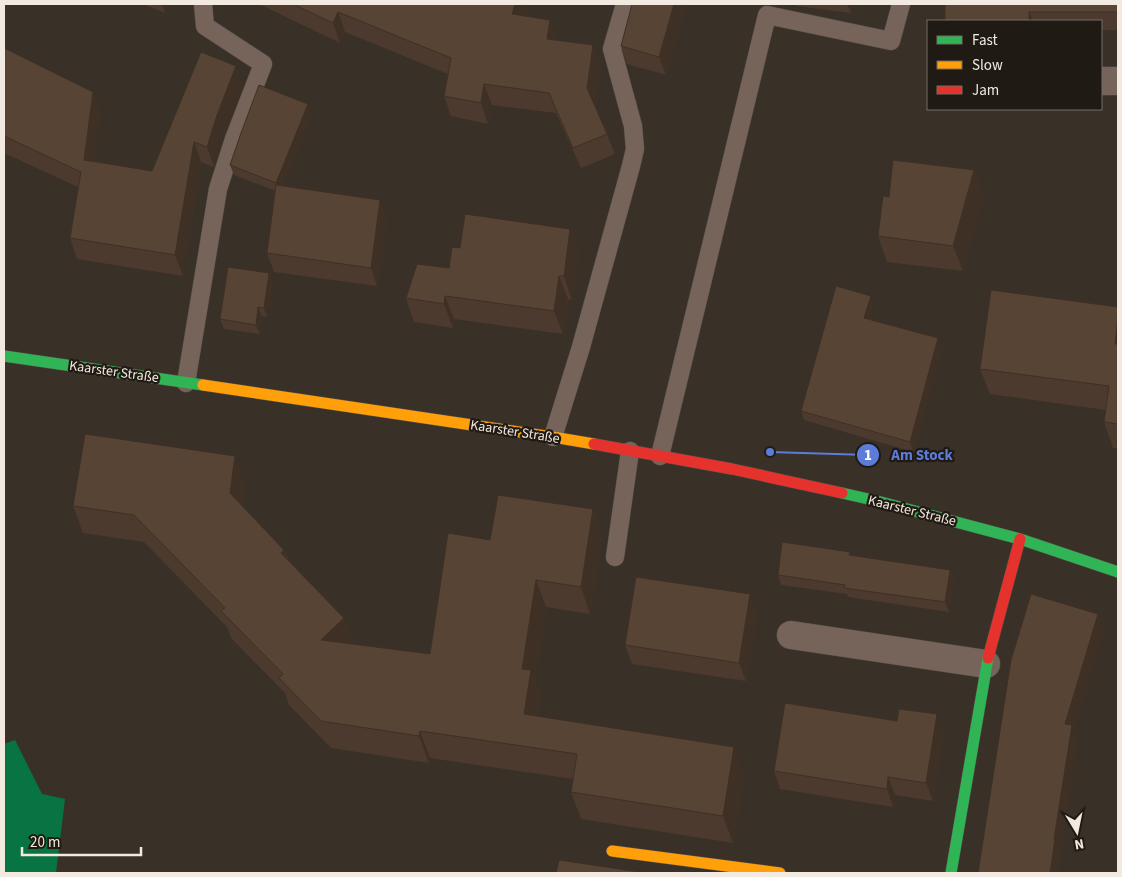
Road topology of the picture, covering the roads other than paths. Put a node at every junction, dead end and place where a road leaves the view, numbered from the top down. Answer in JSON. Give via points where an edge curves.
{"nodes":[{"id":1,"x":203,"y":4,"type":"edge"},
{"id":2,"x":625,"y":4,"type":"edge"},
{"id":3,"x":901,"y":4,"type":"edge"},
{"id":4,"x":1102,"y":80,"type":"edge"},
{"id":5,"x":1118,"y":81,"type":"edge"},
{"id":6,"x":4,"y":356,"type":"edge"},
{"id":7,"x":186,"y":383,"type":"junction"},
{"id":8,"x":553,"y":438,"type":"junction"},
{"id":9,"x":630,"y":451,"type":"junction"},
{"id":10,"x":660,"y":456,"type":"junction"},
{"id":11,"x":1020,"y":540,"type":"junction"},
{"id":12,"x":615,"y":557,"type":"dead end"},
{"id":13,"x":1118,"y":572,"type":"edge"},
{"id":14,"x":791,"y":635,"type":"dead end"},
{"id":15,"x":986,"y":664,"type":"junction"},
{"id":16,"x":612,"y":851,"type":"dead end"},
{"id":17,"x":780,"y":873,"type":"edge"},
{"id":18,"x":951,"y":873,"type":"edge"}],
"edges":[{"from":1,"to":7,"type":"lane","via":[[205,26],[262,64],[218,189]]},
{"from":2,"to":8,"type":"lane","via":[[612,49],[633,126],[635,149]]},
{"from":3,"to":10,"type":"lane","via":[[891,40],[767,15]]},
{"from":4,"to":5,"type":"street"},
{"from":6,"to":7,"type":"main road","name":"Kaarster Straße"},
{"from":7,"to":8,"type":"main road","name":"Kaarster Straße"},
{"from":8,"to":9,"type":"main road","name":"Kaarster Straße"},
{"from":9,"to":10,"type":"main road","name":"Kaarster Straße"},
{"from":9,"to":12,"type":"lane"},
{"from":10,"to":11,"type":"main road","name":"Kaarster Straße","via":[[877,501]]},
{"from":11,"to":13,"type":"main road","name":"Kaarster Straße"},
{"from":11,"to":15,"type":"main road"},
{"from":14,"to":15,"type":"street"},
{"from":15,"to":18,"type":"main road"},
{"from":16,"to":17,"type":"main road"}]}
